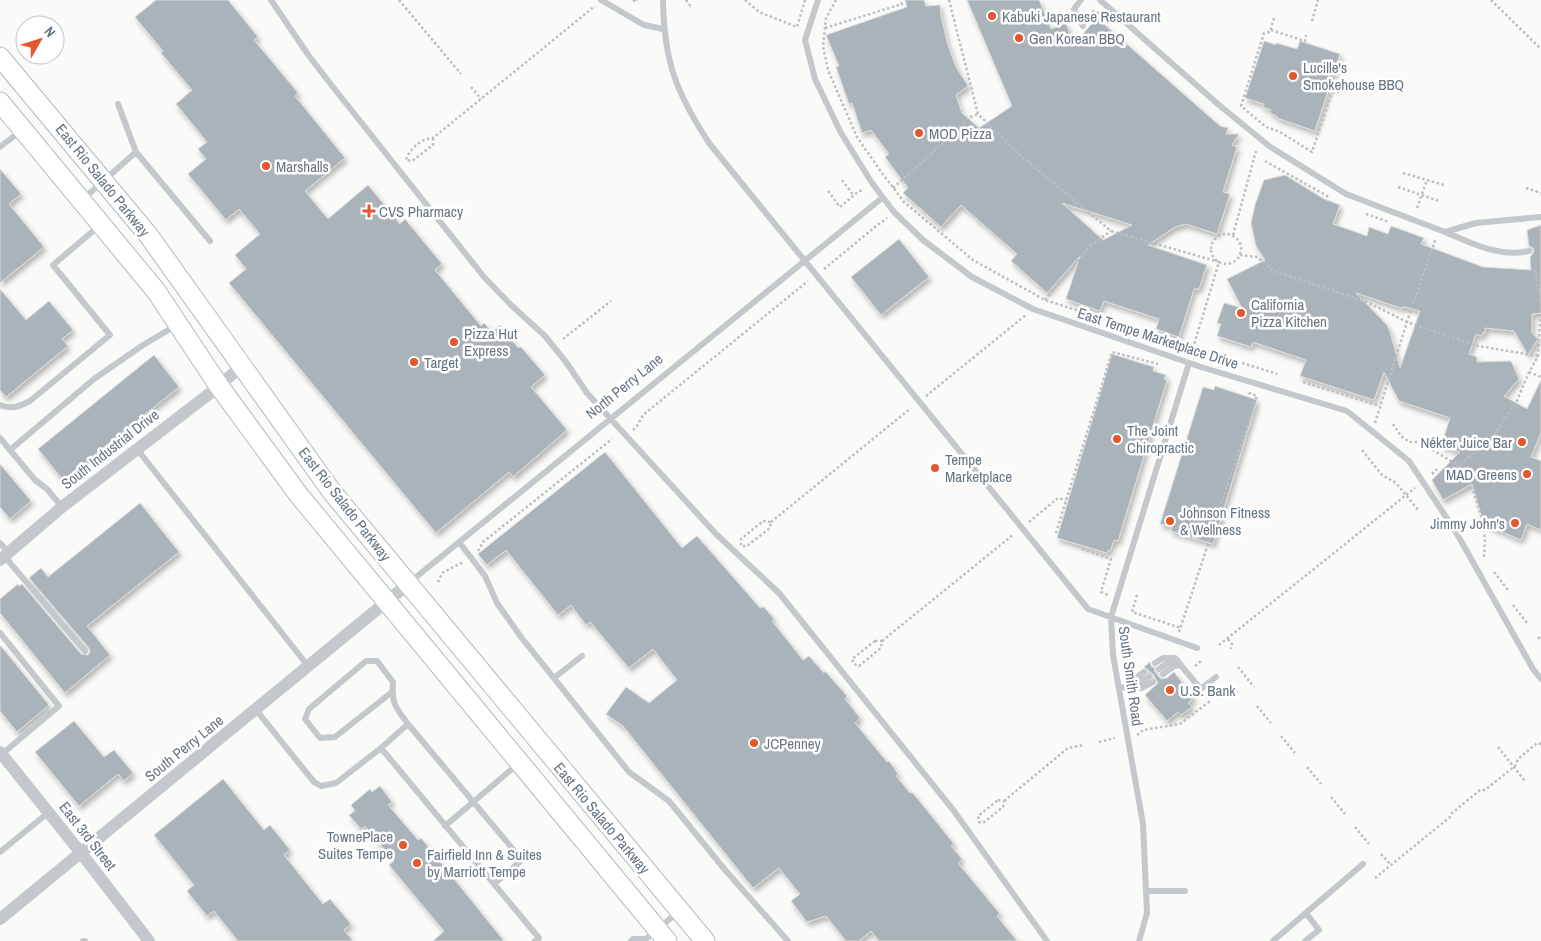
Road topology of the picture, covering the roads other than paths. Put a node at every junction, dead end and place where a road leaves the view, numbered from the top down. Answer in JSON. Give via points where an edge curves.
{"nodes":[{"id":1,"x":271,"y":0,"type":"edge"},
{"id":2,"x":601,"y":0,"type":"edge"},
{"id":3,"x":663,"y":0,"type":"edge"},
{"id":4,"x":818,"y":0,"type":"edge"},
{"id":5,"x":1081,"y":0,"type":"edge"},
{"id":6,"x":1100,"y":0,"type":"edge"},
{"id":7,"x":1083,"y":26,"type":"dead end"},
{"id":8,"x":663,"y":28,"type":"junction"},
{"id":9,"x":0,"y":57,"type":"edge"},
{"id":10,"x":0,"y":102,"type":"edge"},
{"id":11,"x":118,"y":104,"type":"dead end"},
{"id":12,"x":23,"y":129,"type":"junction"},
{"id":13,"x":0,"y":147,"type":"edge"},
{"id":14,"x":136,"y":152,"type":"junction"},
{"id":15,"x":103,"y":181,"type":"junction"},
{"id":16,"x":882,"y":198,"type":"junction"},
{"id":17,"x":82,"y":200,"type":"junction"},
{"id":18,"x":1541,"y":218,"type":"edge"},
{"id":19,"x":102,"y":224,"type":"junction"},
{"id":20,"x":1442,"y":231,"type":"junction"},
{"id":21,"x":210,"y":241,"type":"dead end"},
{"id":22,"x":1529,"y":251,"type":"dead end"},
{"id":23,"x":806,"y":260,"type":"junction"},
{"id":24,"x":178,"y":324,"type":"junction"},
{"id":25,"x":1189,"y":362,"type":"junction"},
{"id":26,"x":242,"y":366,"type":"junction"},
{"id":27,"x":220,"y":386,"type":"junction"},
{"id":28,"x":0,"y":405,"type":"edge"},
{"id":29,"x":611,"y":418,"type":"junction"},
{"id":30,"x":0,"y":438,"type":"edge"},
{"id":31,"x":137,"y":449,"type":"junction"},
{"id":32,"x":10,"y":450,"type":"junction"},
{"id":33,"x":62,"y":507,"type":"junction"},
{"id":34,"x":459,"y":542,"type":"junction"},
{"id":35,"x":0,"y":543,"type":"edge"},
{"id":36,"x":4,"y":557,"type":"edge"},
{"id":37,"x":408,"y":584,"type":"junction"},
{"id":38,"x":387,"y":602,"type":"junction"},
{"id":39,"x":1111,"y":617,"type":"junction"},
{"id":40,"x":0,"y":633,"type":"edge"},
{"id":41,"x":1198,"y":648,"type":"dead end"},
{"id":42,"x":85,"y":651,"type":"dead end"},
{"id":43,"x":582,"y":656,"type":"dead end"},
{"id":44,"x":1180,"y":663,"type":"junction"},
{"id":45,"x":308,"y":667,"type":"junction"},
{"id":46,"x":1148,"y":677,"type":"dead end"},
{"id":47,"x":1216,"y":677,"type":"dead end"},
{"id":48,"x":554,"y":678,"type":"junction"},
{"id":49,"x":1541,"y":679,"type":"edge"},
{"id":50,"x":1119,"y":688,"type":"junction"},
{"id":51,"x":392,"y":692,"type":"junction"},
{"id":52,"x":256,"y":710,"type":"junction"},
{"id":53,"x":408,"y":724,"type":"junction"},
{"id":54,"x":381,"y":748,"type":"junction"},
{"id":55,"x":1,"y":753,"type":"edge"},
{"id":56,"x":520,"y":763,"type":"junction"},
{"id":57,"x":473,"y":802,"type":"junction"},
{"id":58,"x":49,"y":812,"type":"junction"},
{"id":59,"x":446,"y":826,"type":"junction"},
{"id":60,"x":0,"y":852,"type":"edge"},
{"id":61,"x":81,"y":853,"type":"junction"},
{"id":62,"x":1362,"y":864,"type":"dead end"},
{"id":63,"x":494,"y":884,"type":"junction"},
{"id":64,"x":1185,"y":890,"type":"dead end"},
{"id":65,"x":1146,"y":891,"type":"junction"},
{"id":66,"x":679,"y":911,"type":"junction"},
{"id":67,"x":1306,"y":913,"type":"junction"},
{"id":68,"x":0,"y":919,"type":"edge"},
{"id":69,"x":654,"y":938,"type":"edge"},
{"id":70,"x":538,"y":940,"type":"edge"},
{"id":71,"x":148,"y":941,"type":"edge"},
{"id":72,"x":631,"y":941,"type":"edge"},
{"id":73,"x":704,"y":941,"type":"edge"},
{"id":74,"x":788,"y":941,"type":"edge"},
{"id":75,"x":1047,"y":941,"type":"edge"},
{"id":76,"x":1139,"y":941,"type":"edge"},
{"id":77,"x":1273,"y":941,"type":"edge"},
{"id":78,"x":1305,"y":941,"type":"edge"}],
"edges":[{"from":1,"to":29,"type":"lane","via":[[309,56],[484,277],[550,341],[587,393]]},
{"from":2,"to":8,"type":"lane","via":[[644,26]]},
{"from":3,"to":8,"type":"lane"},
{"from":4,"to":16,"type":"lane","name":"East Tempe Marketplace Drive","via":[[805,40],[815,79],[840,133]]},
{"from":5,"to":7,"type":"lane","via":[[1074,9]]},
{"from":6,"to":20,"type":"lane","via":[[1269,146],[1346,194]]},
{"from":8,"to":23,"type":"lane","via":[[672,75],[688,111],[709,143]]},
{"from":9,"to":15,"type":"main road","name":"East Rio Salado Parkway"},
{"from":10,"to":12,"type":"main road","name":"East Rio Salado Parkway"},
{"from":11,"to":14,"type":"lane"},
{"from":12,"to":13,"type":"lane"},
{"from":12,"to":17,"type":"main road","name":"East Rio Salado Parkway"},
{"from":14,"to":15,"type":"lane"},
{"from":14,"to":21,"type":"lane"},
{"from":15,"to":17,"type":"lane"},
{"from":15,"to":26,"type":"main road","name":"East Rio Salado Parkway","via":[[149,236]]},
{"from":16,"to":23,"type":"lane","name":"North Perry Lane"},
{"from":16,"to":25,"type":"lane","name":"East Tempe Marketplace Drive","via":[[923,240],[972,277],[1033,309]]},
{"from":17,"to":19,"type":"main road","name":"East Rio Salado Parkway"},
{"from":18,"to":20,"type":"lane","via":[[1476,223]]},
{"from":19,"to":24,"type":"main road","name":"East Rio Salado Parkway"},
{"from":19,"to":28,"type":"lane","via":[[53,265],[110,335],[30,401],[8,409]]},
{"from":20,"to":22,"type":"lane","via":[[1487,250]]},
{"from":23,"to":29,"type":"lane","name":"North Perry Lane"},
{"from":23,"to":39,"type":"lane","via":[[1088,609]]},
{"from":24,"to":27,"type":"main road","name":"East Rio Salado Parkway"},
{"from":24,"to":32,"type":"lane","via":[[94,379]]},
{"from":25,"to":39,"type":"lane","name":"South Smith Road"},
{"from":25,"to":49,"type":"lane","name":"East Tempe Marketplace Drive","via":[[1347,412],[1409,461],[1456,532]]},
{"from":26,"to":27,"type":"street","name":"South Industrial Drive"},
{"from":26,"to":37,"type":"main road","name":"East Rio Salado Parkway","via":[[332,492]]},
{"from":27,"to":31,"type":"street","name":"South Industrial Drive"},
{"from":27,"to":38,"type":"main road","name":"East Rio Salado Parkway","via":[[298,494]]},
{"from":29,"to":34,"type":"lane","name":"North Perry Lane"},
{"from":29,"to":75,"type":"lane","via":[[716,534],[779,593],[954,810]]},
{"from":30,"to":32,"type":"lane"},
{"from":31,"to":33,"type":"street","name":"South Industrial Drive"},
{"from":31,"to":45,"type":"lane"},
{"from":32,"to":33,"type":"lane"},
{"from":33,"to":36,"type":"street","name":"South Industrial Drive"},
{"from":34,"to":37,"type":"lane","name":"North Perry Lane"},
{"from":34,"to":48,"type":"lane","via":[[485,576],[497,603]]},
{"from":35,"to":36,"type":"lane"},
{"from":36,"to":42,"type":"lane"},
{"from":37,"to":38,"type":"street","name":"North Perry Lane"},
{"from":37,"to":66,"type":"main road","name":"East Rio Salado Parkway"},
{"from":38,"to":45,"type":"street","name":"South Perry Lane"},
{"from":38,"to":56,"type":"main road","name":"East Rio Salado Parkway"},
{"from":39,"to":41,"type":"lane"},
{"from":39,"to":50,"type":"lane","name":"South Smith Road"},
{"from":40,"to":55,"type":"lane","via":[[60,706]]},
{"from":43,"to":48,"type":"lane"},
{"from":44,"to":44,"type":"lane","via":[[1174,666],[1159,669],[1163,658],[1175,658]]},
{"from":44,"to":47,"type":"lane","via":[[1202,688]]},
{"from":45,"to":52,"type":"street","name":"South Perry Lane"},
{"from":46,"to":50,"type":"lane","via":[[1132,686]]},
{"from":48,"to":74,"type":"lane","via":[[629,772],[669,801]]},
{"from":50,"to":65,"type":"lane","name":"South Smith Road","via":[[1143,824]]},
{"from":51,"to":51,"type":"lane","via":[[393,682],[377,662],[366,661],[309,709],[305,719],[320,738],[335,738]]},
{"from":51,"to":53,"type":"lane","via":[[394,706]]},
{"from":52,"to":54,"type":"lane","via":[[314,782],[321,786],[336,783]]},
{"from":52,"to":61,"type":"street","name":"South Perry Lane"},
{"from":53,"to":54,"type":"lane"},
{"from":53,"to":57,"type":"lane"},
{"from":54,"to":59,"type":"lane"},
{"from":55,"to":58,"type":"street","name":"East 3rd Street"},
{"from":56,"to":57,"type":"lane"},
{"from":56,"to":69,"type":"main road","name":"East Rio Salado Parkway"},
{"from":57,"to":59,"type":"lane"},
{"from":57,"to":63,"type":"lane","via":[[522,860]]},
{"from":58,"to":60,"type":"lane"},
{"from":58,"to":61,"type":"street","name":"East 3rd Street"},
{"from":59,"to":63,"type":"lane"},
{"from":61,"to":68,"type":"street","name":"South Perry Lane"},
{"from":61,"to":71,"type":"street","name":"East 3rd Street"},
{"from":62,"to":67,"type":"lane"},
{"from":63,"to":70,"type":"lane"},
{"from":64,"to":65,"type":"lane"},
{"from":65,"to":76,"type":"lane","name":"South Smith Road","via":[[1148,913]]},
{"from":66,"to":69,"type":"lane"},
{"from":66,"to":73,"type":"main road","name":"East Rio Salado Parkway"},
{"from":67,"to":77,"type":"lane"},
{"from":67,"to":78,"type":"lane","via":[[1319,930]]},
{"from":69,"to":72,"type":"lane"}]}
